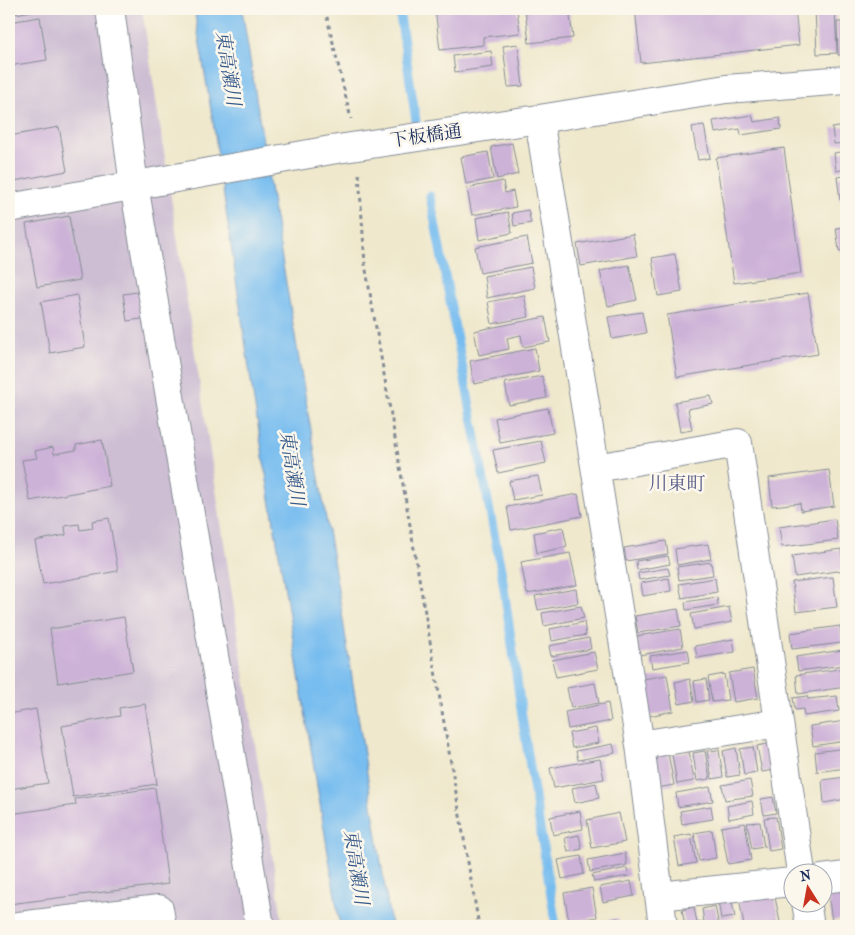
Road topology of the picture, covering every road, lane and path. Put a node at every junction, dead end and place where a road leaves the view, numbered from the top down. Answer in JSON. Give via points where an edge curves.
{"nodes":[{"id":1,"x":110,"y":9,"type":"edge"},
{"id":2,"x":325,"y":9,"type":"edge"},
{"id":3,"x":846,"y":80,"type":"edge"},
{"id":4,"x":539,"y":119,"type":"junction"},
{"id":5,"x":344,"y":148,"type":"junction"},
{"id":6,"x":140,"y":184,"type":"junction"},
{"id":7,"x":9,"y":208,"type":"edge"},
{"id":8,"x":596,"y":468,"type":"junction"},
{"id":9,"x":779,"y":723,"type":"junction"},
{"id":10,"x":640,"y":746,"type":"junction"},
{"id":11,"x":800,"y":862,"type":"edge"},
{"id":12,"x":846,"y":876,"type":"edge"},
{"id":13,"x":832,"y":878,"type":"edge"},
{"id":14,"x":782,"y":883,"type":"edge"},
{"id":15,"x":659,"y":896,"type":"junction"},
{"id":16,"x":808,"y":912,"type":"edge"},
{"id":17,"x":19,"y":926,"type":"edge"},
{"id":18,"x":162,"y":926,"type":"edge"},
{"id":19,"x":260,"y":926,"type":"edge"},
{"id":20,"x":479,"y":926,"type":"edge"},
{"id":21,"x":663,"y":926,"type":"edge"},
{"id":22,"x":810,"y":926,"type":"edge"}],
"edges":[{"from":1,"to":6,"type":"street"},
{"from":2,"to":5,"type":"path"},
{"from":3,"to":4,"type":"street","name":"下板橋通","via":[[726,89]]},
{"from":4,"to":5,"type":"street","name":"下板橋通"},
{"from":4,"to":8,"type":"street"},
{"from":5,"to":6,"type":"street","name":"下板橋通"},
{"from":5,"to":20,"type":"path"},
{"from":6,"to":7,"type":"street","name":"下板橋通"},
{"from":6,"to":19,"type":"street"},
{"from":8,"to":9,"type":"street","via":[[738,443]]},
{"from":8,"to":10,"type":"street"},
{"from":9,"to":10,"type":"street"},
{"from":9,"to":11,"type":"street"},
{"from":10,"to":15,"type":"street"},
{"from":12,"to":13,"type":"street"},
{"from":14,"to":15,"type":"street"},
{"from":15,"to":21,"type":"street"},
{"from":16,"to":22,"type":"street"},
{"from":17,"to":18,"type":"street","via":[[159,909]]}]}
